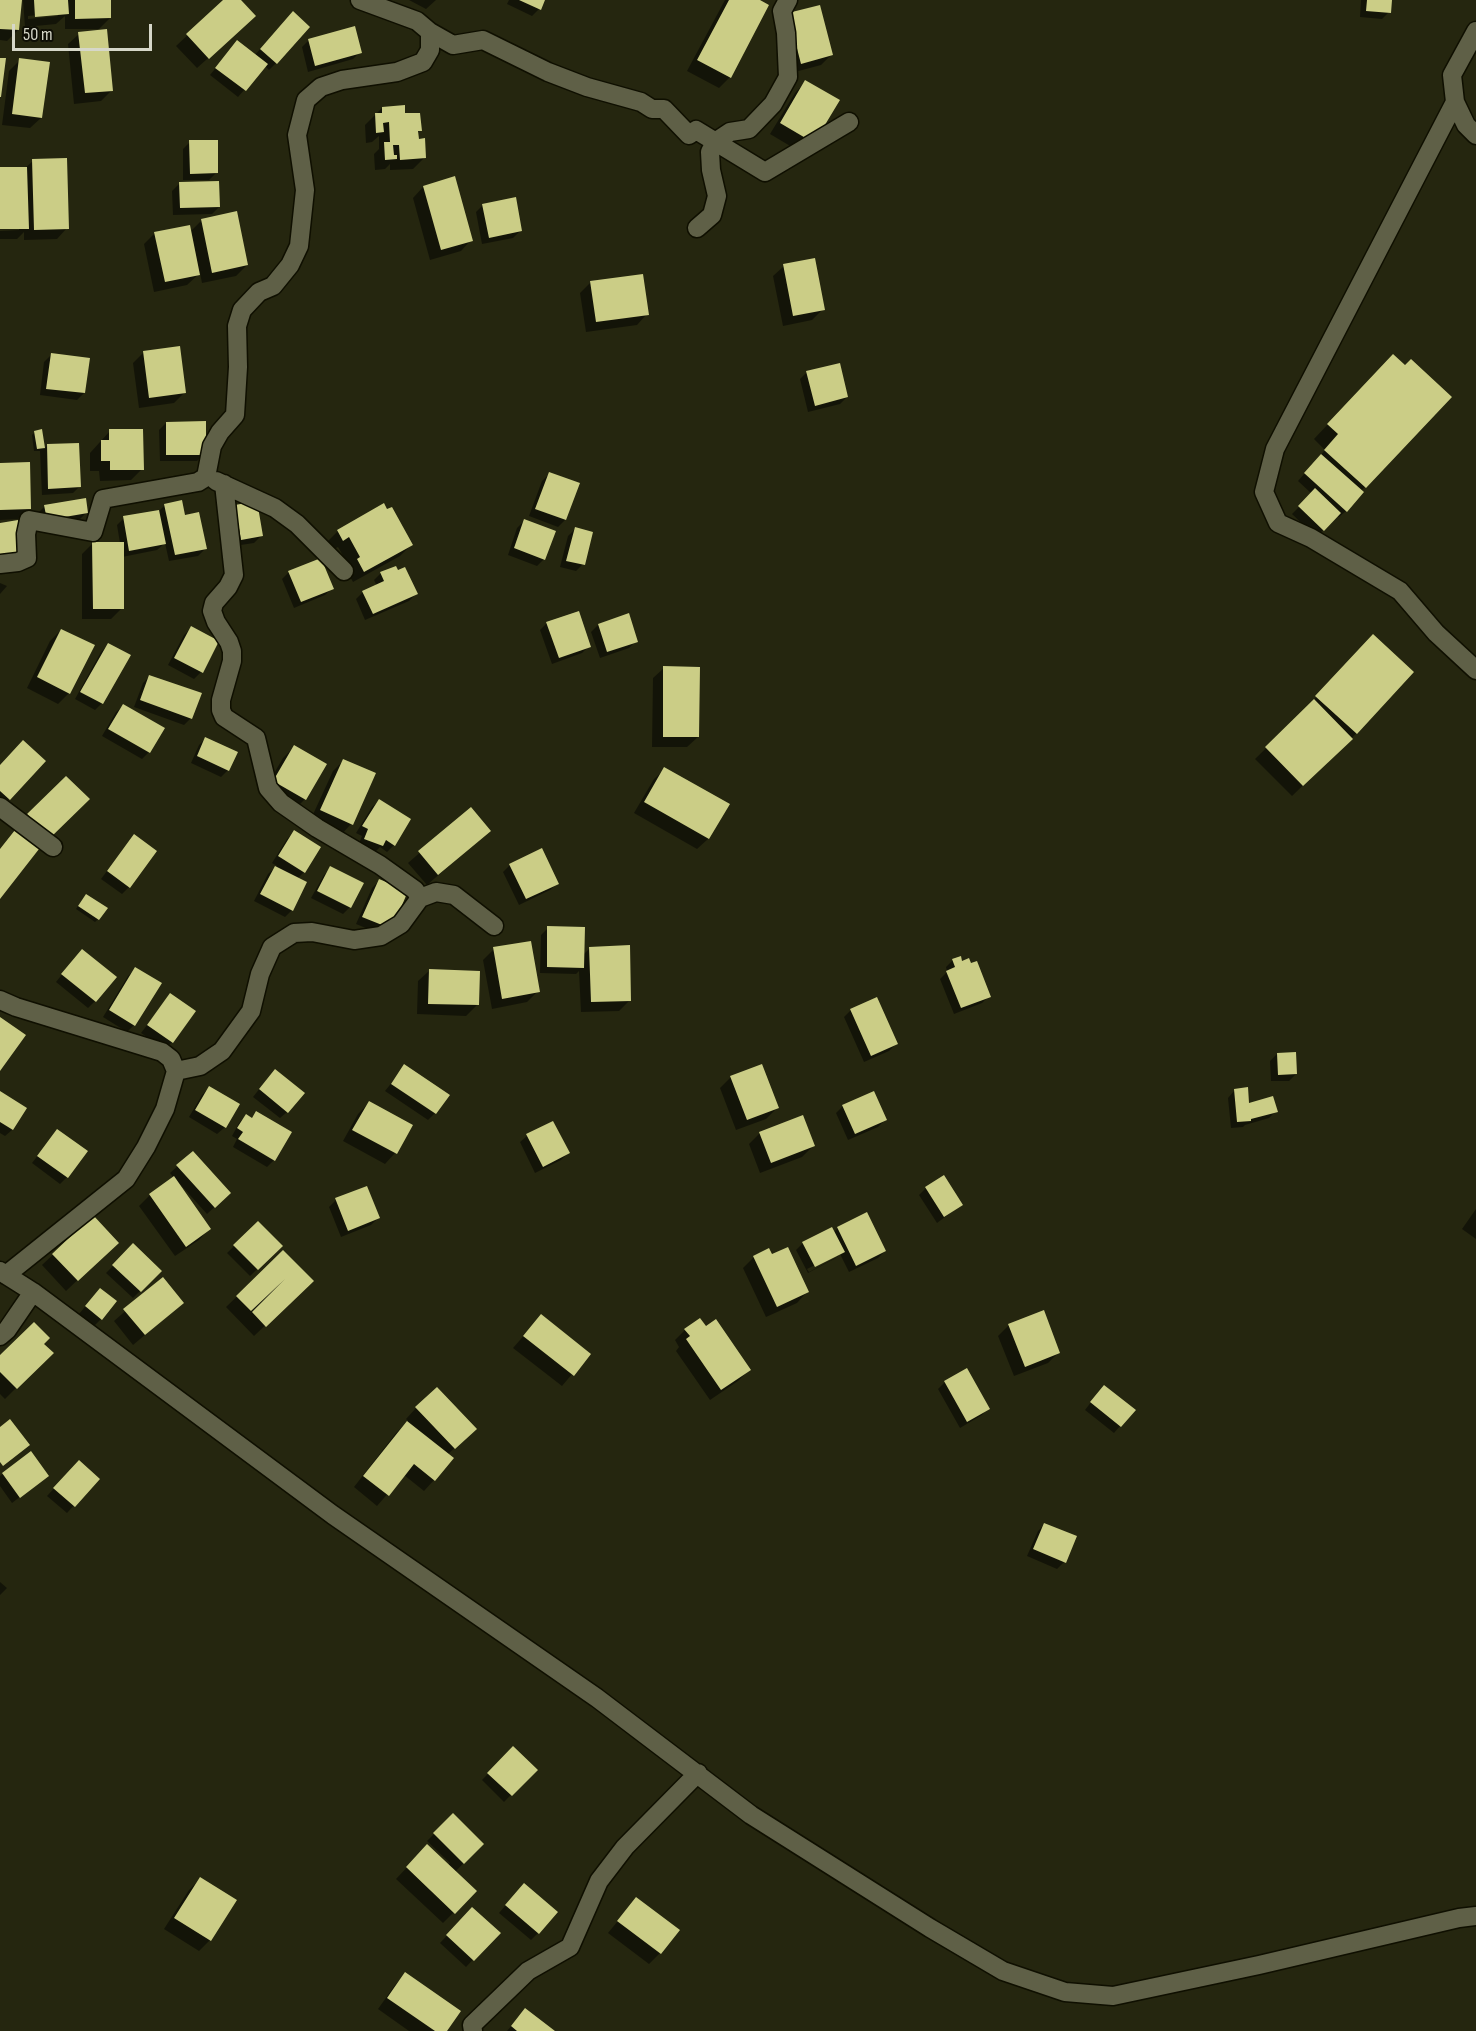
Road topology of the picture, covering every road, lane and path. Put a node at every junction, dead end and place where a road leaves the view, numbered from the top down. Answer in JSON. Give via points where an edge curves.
{"nodes":[{"id":1,"x":360,"y":0,"type":"edge"},
{"id":2,"x":788,"y":0,"type":"edge"},
{"id":3,"x":1476,"y":31,"type":"edge"},
{"id":4,"x":430,"y":32,"type":"junction"},
{"id":5,"x":1455,"y":102,"type":"junction"},
{"id":6,"x":849,"y":122,"type":"dead end"},
{"id":7,"x":1476,"y":135,"type":"edge"},
{"id":8,"x":715,"y":142,"type":"junction"},
{"id":9,"x":697,"y":228,"type":"dead end"},
{"id":10,"x":206,"y":477,"type":"junction"},
{"id":11,"x":224,"y":484,"type":"junction"},
{"id":12,"x":0,"y":564,"type":"edge"},
{"id":13,"x":344,"y":571,"type":"dead end"},
{"id":14,"x":1476,"y":670,"type":"edge"},
{"id":15,"x":0,"y":807,"type":"edge"},
{"id":16,"x":53,"y":847,"type":"dead end"},
{"id":17,"x":420,"y":898,"type":"junction"},
{"id":18,"x":494,"y":926,"type":"dead end"},
{"id":19,"x":0,"y":1000,"type":"edge"},
{"id":20,"x":176,"y":1071,"type":"junction"},
{"id":21,"x":3,"y":1273,"type":"edge"},
{"id":22,"x":33,"y":1292,"type":"junction"},
{"id":23,"x":0,"y":1336,"type":"edge"},
{"id":24,"x":698,"y":1773,"type":"junction"},
{"id":25,"x":1476,"y":1916,"type":"edge"},
{"id":26,"x":473,"y":2031,"type":"edge"}],
"edges":[{"from":1,"to":4,"type":"street","via":[[417,21]]},
{"from":2,"to":8,"type":"street","via":[[782,11],[788,77],[773,104],[749,129],[730,132]]},
{"from":3,"to":5,"type":"street","via":[[1452,75]]},
{"from":4,"to":8,"type":"street","via":[[453,45],[483,40],[587,87],[641,102],[652,109],[664,109],[689,135],[696,130]]},
{"from":4,"to":10,"type":"street","via":[[430,50],[423,62],[397,72],[342,80],[321,87],[306,100],[297,135],[306,190],[299,246],[290,266],[273,286],[259,292],[242,310],[237,326],[235,415],[212,446]]},
{"from":5,"to":7,"type":"street","via":[[1466,125]]},
{"from":5,"to":14,"type":"street","via":[[1275,449],[1264,492],[1278,524],[1311,538],[1400,591],[1436,633]]},
{"from":6,"to":8,"type":"street","via":[[765,172]]},
{"from":8,"to":9,"type":"street","via":[[710,152],[717,196],[712,215]]},
{"from":10,"to":11,"type":"street"},
{"from":10,"to":12,"type":"street","via":[[198,482],[102,499],[93,532],[29,520],[27,558]]},
{"from":11,"to":13,"type":"street","via":[[275,508],[297,524]]},
{"from":11,"to":17,"type":"street","via":[[234,575],[212,611],[232,651],[221,700],[224,717],[256,738],[268,788],[281,803],[380,865]]},
{"from":15,"to":16,"type":"street"},
{"from":17,"to":18,"type":"street","via":[[436,892],[454,895]]},
{"from":17,"to":20,"type":"street","via":[[401,924],[381,936],[354,940],[312,932],[294,933],[272,947],[251,1011],[239,1030],[222,1051],[200,1066]]},
{"from":19,"to":20,"type":"street","via":[[162,1052],[171,1059]]},
{"from":20,"to":21,"type":"street","via":[[165,1109],[126,1179]]},
{"from":21,"to":22,"type":"street"},
{"from":22,"to":23,"type":"street"},
{"from":22,"to":24,"type":"street","via":[[333,1515]]},
{"from":24,"to":25,"type":"street","via":[[751,1815],[930,1928],[1003,1971],[1065,1992],[1113,1996]]},
{"from":24,"to":26,"type":"street","via":[[625,1847],[599,1881],[570,1947],[528,1971],[472,2025]]}]}
